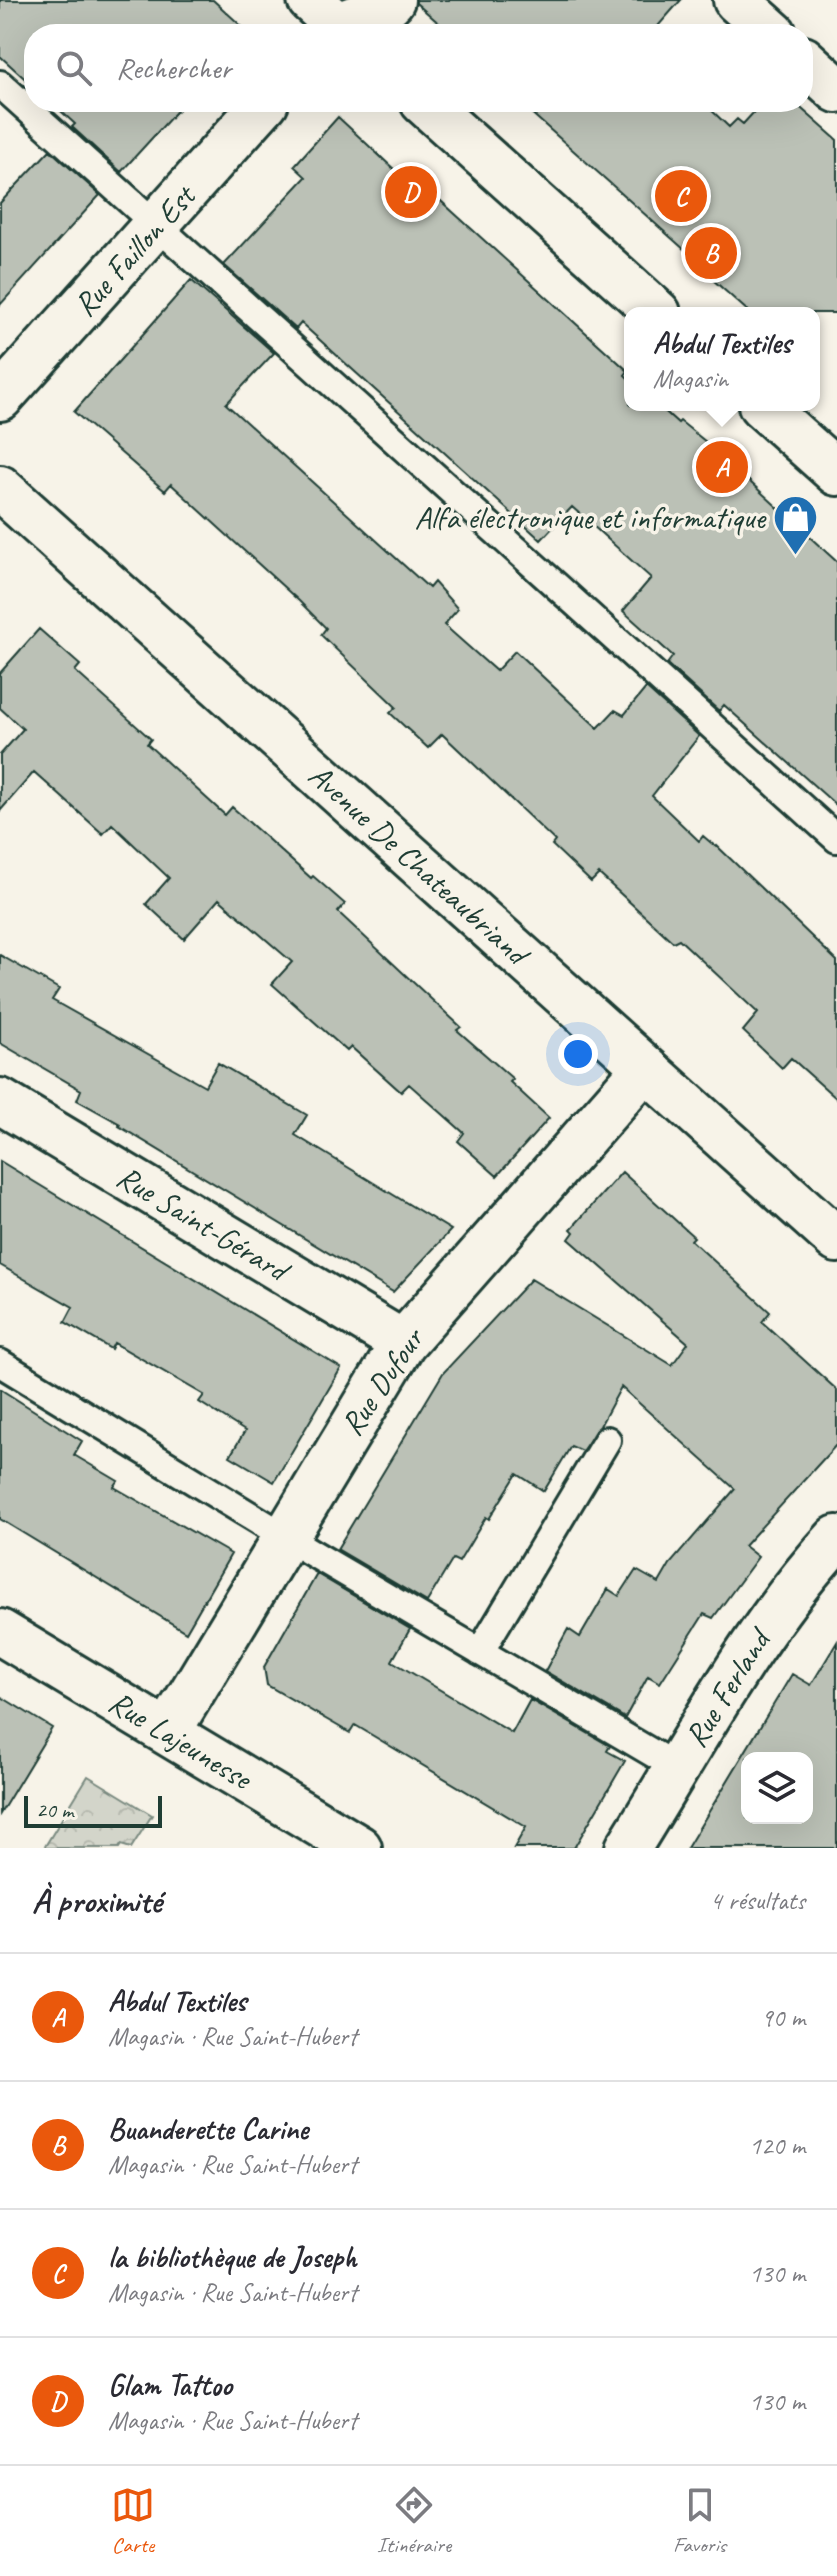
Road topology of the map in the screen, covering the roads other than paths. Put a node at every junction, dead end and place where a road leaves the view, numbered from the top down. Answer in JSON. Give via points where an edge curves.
{"nodes":[{"id":1,"x":392,"y":0,"type":"edge"},
{"id":2,"x":736,"y":0,"type":"edge"},
{"id":3,"x":331,"y":23,"type":"edge"},
{"id":4,"x":763,"y":24,"type":"edge"},
{"id":5,"x":813,"y":68,"type":"edge"},
{"id":6,"x":0,"y":84,"type":"edge"},
{"id":7,"x":837,"y":90,"type":"edge"},
{"id":8,"x":24,"y":106,"type":"edge"},
{"id":9,"x":31,"y":112,"type":"edge"},
{"id":10,"x":257,"y":112,"type":"edge"},
{"id":11,"x":434,"y":112,"type":"edge"},
{"id":12,"x":157,"y":226,"type":"junction"},
{"id":13,"x":651,"y":307,"type":"edge"},
{"id":14,"x":0,"y":398,"type":"edge"},
{"id":15,"x":768,"y":411,"type":"edge"},
{"id":16,"x":837,"y":473,"type":"edge"},
{"id":17,"x":0,"y":488,"type":"edge"},
{"id":18,"x":837,"y":839,"type":"edge"},
{"id":19,"x":645,"y":1068,"type":"junction"},
{"id":20,"x":0,"y":1101,"type":"edge"},
{"id":21,"x":837,"y":1240,"type":"edge"},
{"id":22,"x":403,"y":1343,"type":"junction"},
{"id":23,"x":0,"y":1363,"type":"edge"},
{"id":24,"x":607,"y":1440,"type":"dead end"},
{"id":25,"x":286,"y":1535,"type":"junction"},
{"id":26,"x":837,"y":1538,"type":"edge"},
{"id":27,"x":0,"y":1632,"type":"edge"},
{"id":28,"x":480,"y":1652,"type":"junction"},
{"id":29,"x":168,"y":1732,"type":"junction"},
{"id":30,"x":678,"y":1768,"type":"junction"},
{"id":31,"x":359,"y":1848,"type":"edge"},
{"id":32,"x":628,"y":1848,"type":"edge"}],
"edges":[{"from":1,"to":3,"type":"street","via":[[384,9]]},
{"from":2,"to":4,"type":"street"},
{"from":5,"to":7,"type":"street"},
{"from":6,"to":8,"type":"lane"},
{"from":9,"to":12,"type":"lane"},
{"from":10,"to":12,"type":"street","name":"Rue Faillon Est"},
{"from":11,"to":13,"type":"street"},
{"from":12,"to":14,"type":"street","name":"Rue Faillon Est"},
{"from":12,"to":18,"type":"lane"},
{"from":15,"to":16,"type":"street"},
{"from":17,"to":19,"type":"street","name":"Avenue De Chateaubriand"},
{"from":19,"to":21,"type":"street","name":"Avenue De Chateaubriand"},
{"from":19,"to":22,"type":"street","name":"Rue Dufour"},
{"from":20,"to":22,"type":"street","name":"Rue Saint-Gérard"},
{"from":22,"to":25,"type":"street","name":"Rue Dufour"},
{"from":23,"to":25,"type":"lane"},
{"from":24,"to":28,"type":"lane"},
{"from":25,"to":28,"type":"lane"},
{"from":25,"to":29,"type":"street","name":"Rue Dufour"},
{"from":26,"to":30,"type":"street","name":"Rue Ferland","via":[[758,1636]]},
{"from":27,"to":29,"type":"street","name":"Rue Lajeunesse"},
{"from":28,"to":30,"type":"lane"},
{"from":29,"to":31,"type":"street","name":"Rue Lajeunesse"},
{"from":30,"to":32,"type":"street","name":"Rue Ferland"}]}
